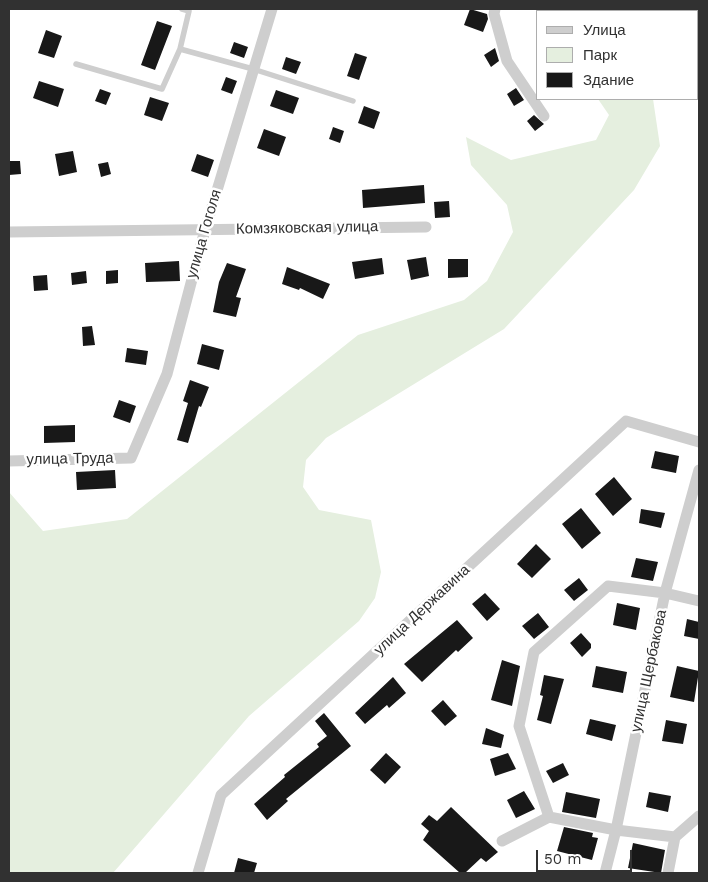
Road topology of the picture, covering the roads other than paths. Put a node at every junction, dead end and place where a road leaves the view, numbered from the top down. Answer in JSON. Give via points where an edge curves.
{"nodes":[{"id":1,"x":182,"y":9,"type":"edge"},
{"id":2,"x":272,"y":9,"type":"edge"},
{"id":3,"x":495,"y":9,"type":"edge"},
{"id":4,"x":180,"y":49,"type":"junction"},
{"id":5,"x":76,"y":64,"type":"dead end"},
{"id":6,"x":253,"y":69,"type":"junction"},
{"id":7,"x":353,"y":101,"type":"dead end"},
{"id":8,"x":544,"y":116,"type":"dead end"},
{"id":9,"x":426,"y":227,"type":"dead end"},
{"id":10,"x":205,"y":230,"type":"junction"},
{"id":11,"x":9,"y":232,"type":"edge"},
{"id":12,"x":699,"y":442,"type":"edge"},
{"id":13,"x":131,"y":458,"type":"joint"},
{"id":14,"x":9,"y":461,"type":"edge"},
{"id":15,"x":699,"y":470,"type":"edge"},
{"id":16,"x":665,"y":593,"type":"junction"},
{"id":17,"x":699,"y":601,"type":"edge"},
{"id":18,"x":699,"y":816,"type":"edge"},
{"id":19,"x":549,"y":818,"type":"junction"},
{"id":20,"x":616,"y":830,"type":"junction"},
{"id":21,"x":675,"y":837,"type":"junction"},
{"id":22,"x":502,"y":841,"type":"dead end"},
{"id":23,"x":198,"y":873,"type":"edge"},
{"id":24,"x":604,"y":873,"type":"edge"},
{"id":25,"x":668,"y":873,"type":"edge"}],
"edges":[{"from":1,"to":4,"type":"lane","via":[[189,12]]},
{"from":2,"to":6,"type":"street","name":"улица Гоголя"},
{"from":3,"to":8,"type":"street","via":[[507,62]]},
{"from":4,"to":5,"type":"lane","via":[[162,89]]},
{"from":4,"to":6,"type":"lane"},
{"from":6,"to":7,"type":"lane"},
{"from":6,"to":10,"type":"street","name":"улица Гоголя"},
{"from":9,"to":10,"type":"street","name":"Комзяковская улица"},
{"from":10,"to":11,"type":"street","name":"Комзяковская улица"},
{"from":10,"to":13,"type":"street","name":"улица Гоголя","via":[[166,374]]},
{"from":12,"to":23,"type":"street","name":"улица Державина","via":[[626,421],[221,795]]},
{"from":13,"to":14,"type":"street","name":"улица Труда"},
{"from":15,"to":16,"type":"street","name":"улица Щербакова"},
{"from":16,"to":17,"type":"street"},
{"from":16,"to":19,"type":"street","via":[[608,586],[534,652],[519,726]]},
{"from":16,"to":20,"type":"street","name":"улица Щербакова"},
{"from":18,"to":21,"type":"street"},
{"from":19,"to":20,"type":"street"},
{"from":19,"to":22,"type":"street"},
{"from":20,"to":21,"type":"street"},
{"from":20,"to":24,"type":"street","name":"улица Щербакова"},
{"from":21,"to":25,"type":"street"}]}
